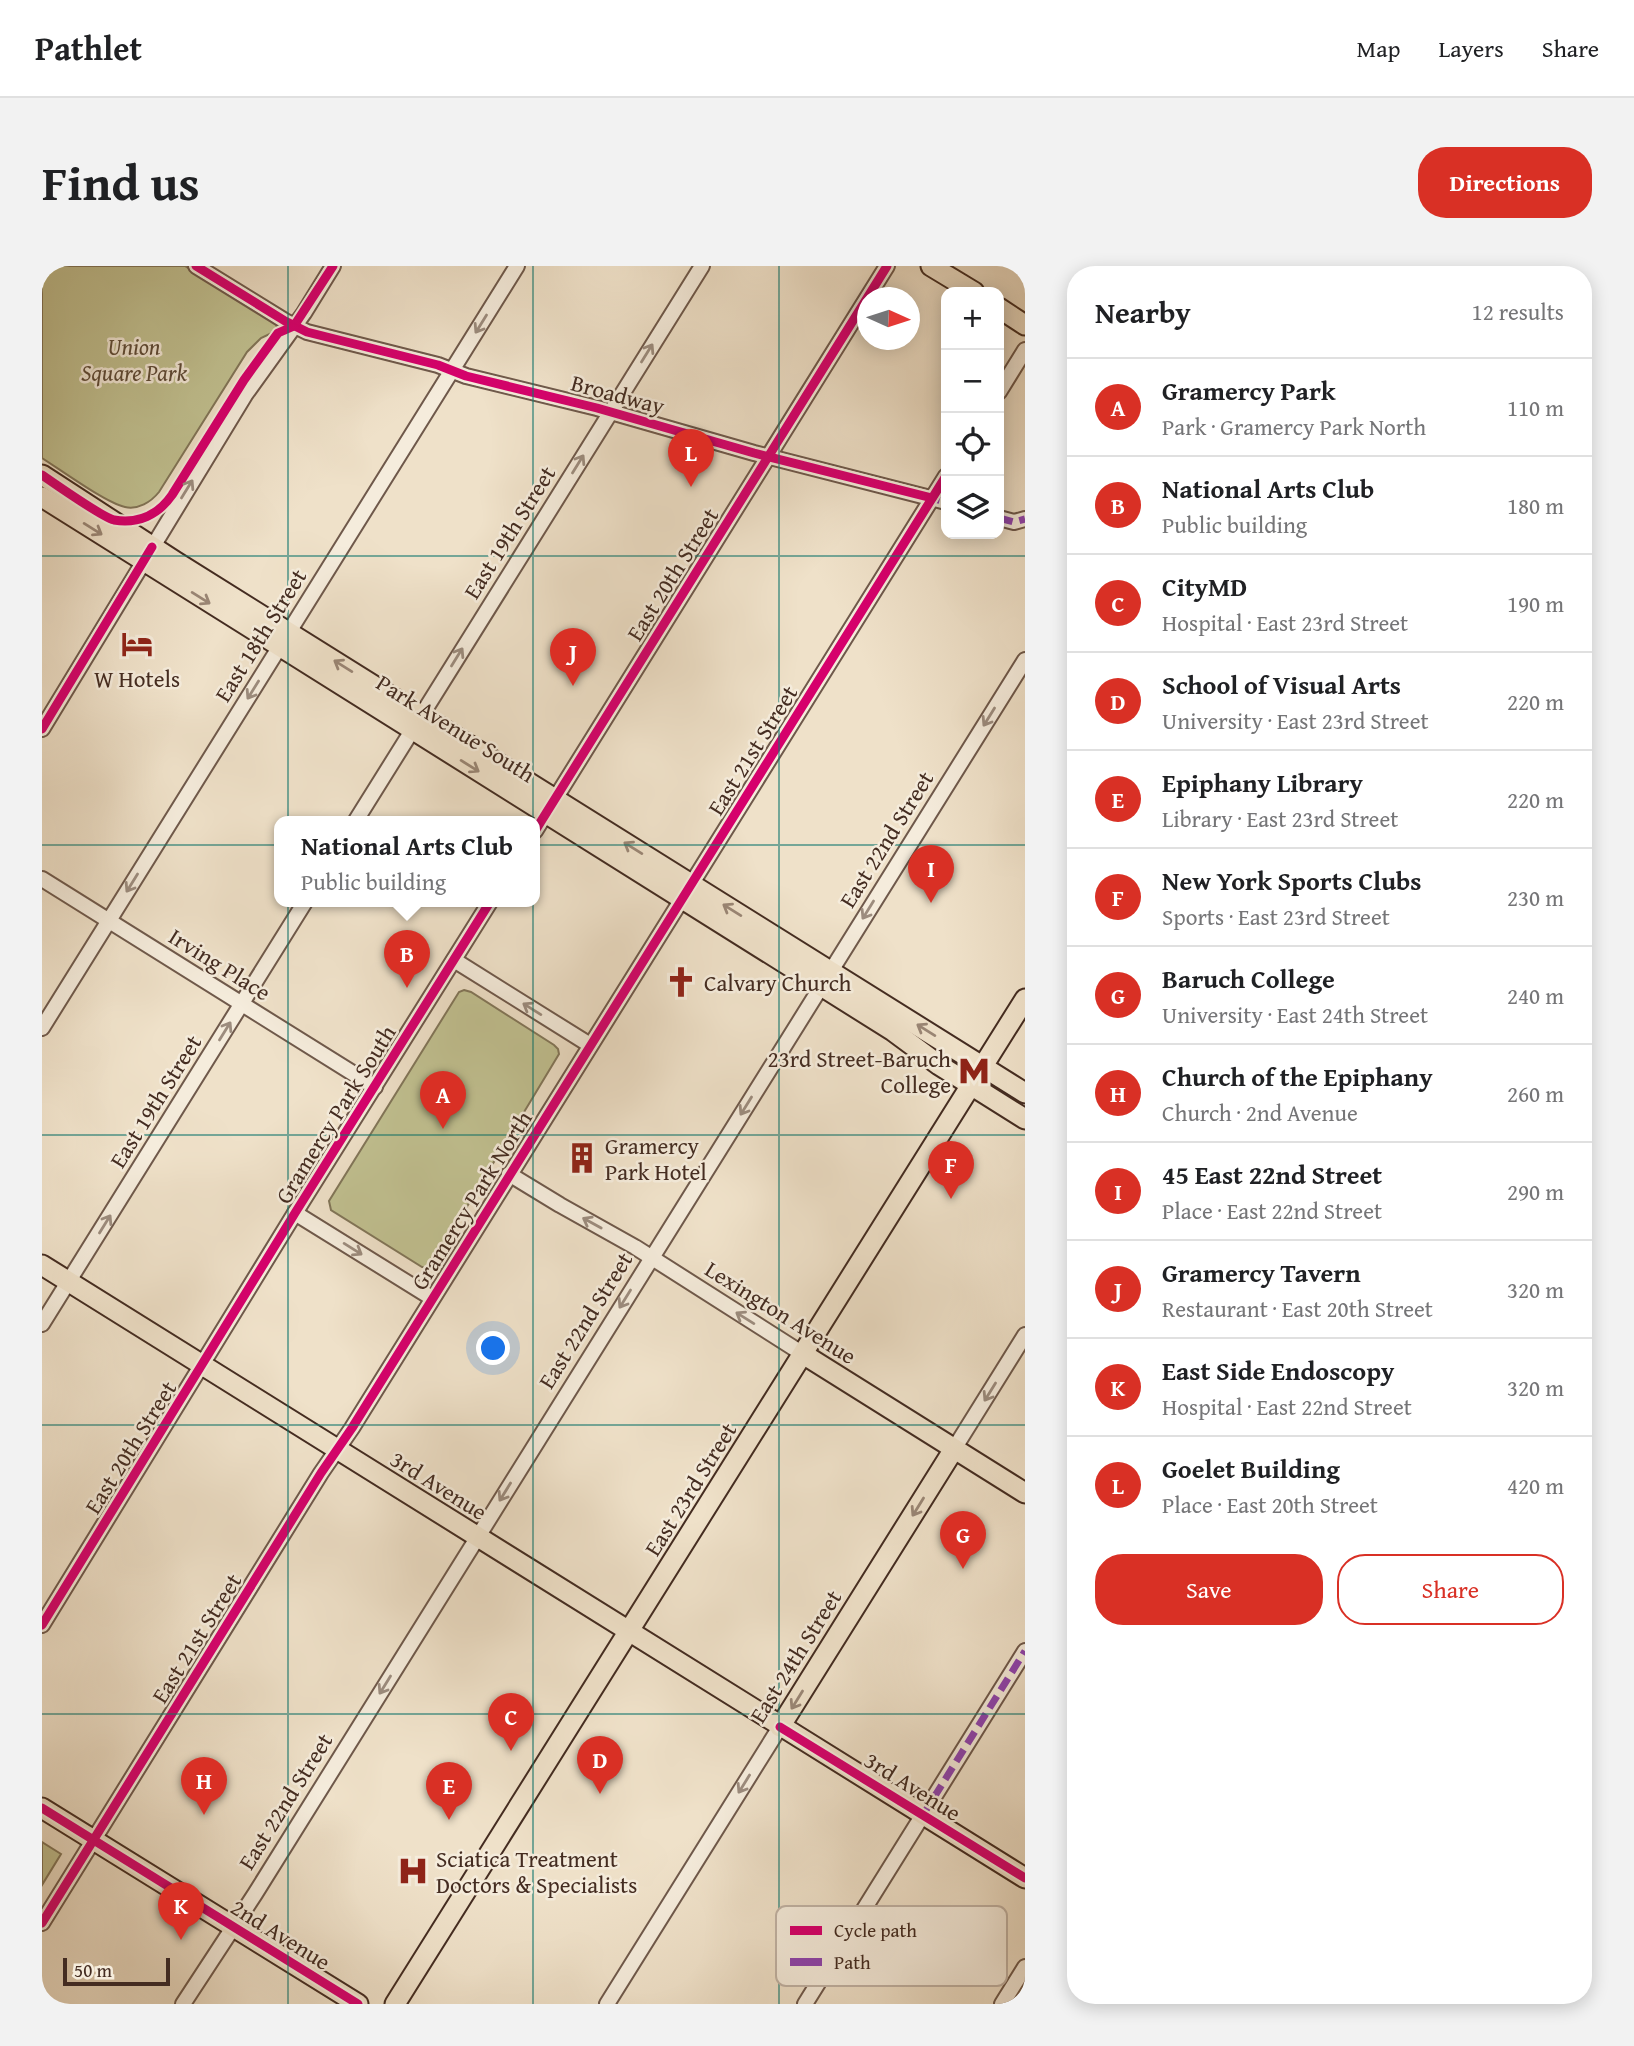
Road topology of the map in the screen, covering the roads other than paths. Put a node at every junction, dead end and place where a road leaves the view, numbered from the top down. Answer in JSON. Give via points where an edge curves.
{"nodes":[{"id":1,"x":196,"y":266,"type":"edge"},
{"id":2,"x":333,"y":266,"type":"edge"},
{"id":3,"x":517,"y":266,"type":"edge"},
{"id":4,"x":702,"y":266,"type":"edge"},
{"id":5,"x":887,"y":266,"type":"edge"},
{"id":6,"x":931,"y":266,"type":"edge"},
{"id":7,"x":966,"y":287,"type":"edge"},
{"id":8,"x":1004,"y":311,"type":"edge"},
{"id":9,"x":1025,"y":324,"type":"edge"},
{"id":10,"x":294,"y":326,"type":"junction"},
{"id":11,"x":1025,"y":350,"type":"edge"},
{"id":12,"x":452,"y":370,"type":"junction"},
{"id":13,"x":1004,"y":384,"type":"edge"},
{"id":14,"x":612,"y":412,"type":"junction"},
{"id":15,"x":769,"y":456,"type":"junction"},
{"id":16,"x":42,"y":475,"type":"edge"},
{"id":17,"x":42,"y":497,"type":"edge"},
{"id":18,"x":939,"y":500,"type":"edge"},
{"id":19,"x":1004,"y":519,"type":"edge"},
{"id":20,"x":1025,"y":519,"type":"edge"},
{"id":21,"x":148,"y":554,"type":"junction"},
{"id":22,"x":284,"y":640,"type":"junction"},
{"id":23,"x":1025,"y":660,"type":"edge"},
{"id":24,"x":416,"y":723,"type":"junction"},
{"id":25,"x":42,"y":729,"type":"edge"},
{"id":26,"x":550,"y":806,"type":"junction"},
{"id":27,"x":359,"y":816,"type":"edge"},
{"id":28,"x":540,"y":823,"type":"edge"},
{"id":29,"x":42,"y":879,"type":"edge"},
{"id":30,"x":686,"y":891,"type":"junction"},
{"id":31,"x":302,"y":907,"type":"edge"},
{"id":32,"x":487,"y":907,"type":"edge"},
{"id":33,"x":108,"y":921,"type":"junction"},
{"id":34,"x":454,"y":960,"type":"junction"},
{"id":35,"x":825,"y":978,"type":"junction"},
{"id":36,"x":1025,"y":999,"type":"edge"},
{"id":37,"x":242,"y":1004,"type":"junction"},
{"id":38,"x":42,"y":1028,"type":"edge"},
{"id":39,"x":590,"y":1045,"type":"junction"},
{"id":40,"x":983,"y":1066,"type":"junction"},
{"id":41,"x":971,"y":1085,"type":"junction"},
{"id":42,"x":375,"y":1087,"type":"junction"},
{"id":43,"x":1025,"y":1093,"type":"edge"},
{"id":44,"x":1025,"y":1119,"type":"edge"},
{"id":45,"x":509,"y":1174,"type":"junction"},
{"id":46,"x":295,"y":1213,"type":"junction"},
{"id":47,"x":651,"y":1258,"type":"junction"},
{"id":48,"x":42,"y":1265,"type":"edge"},
{"id":49,"x":68,"y":1282,"type":"junction"},
{"id":50,"x":249,"y":1288,"type":"joint"},
{"id":51,"x":432,"y":1298,"type":"junction"},
{"id":52,"x":42,"y":1324,"type":"edge"},
{"id":53,"x":1025,"y":1335,"type":"edge"},
{"id":54,"x":803,"y":1354,"type":"junction"},
{"id":55,"x":202,"y":1366,"type":"junction"},
{"id":56,"x":385,"y":1375,"type":"joint"},
{"id":57,"x":954,"y":1449,"type":"junction"},
{"id":58,"x":337,"y":1450,"type":"junction"},
{"id":59,"x":1025,"y":1493,"type":"edge"},
{"id":60,"x":477,"y":1537,"type":"junction"},
{"id":61,"x":42,"y":1625,"type":"edge"},
{"id":62,"x":629,"y":1633,"type":"junction"},
{"id":63,"x":1025,"y":1651,"type":"edge"},
{"id":64,"x":780,"y":1727,"type":"junction"},
{"id":65,"x":42,"y":1808,"type":"edge"},
{"id":66,"x":923,"y":1815,"type":"junction"},
{"id":67,"x":93,"y":1840,"type":"junction"},
{"id":68,"x":1025,"y":1878,"type":"edge"},
{"id":69,"x":866,"y":1906,"type":"edge"},
{"id":70,"x":42,"y":1923,"type":"edge"},
{"id":71,"x":232,"y":1926,"type":"junction"},
{"id":72,"x":1025,"y":1967,"type":"edge"},
{"id":73,"x":816,"y":1986,"type":"edge"},
{"id":74,"x":183,"y":2004,"type":"edge"},
{"id":75,"x":358,"y":2004,"type":"edge"},
{"id":76,"x":395,"y":2004,"type":"edge"},
{"id":77,"x":607,"y":2004,"type":"edge"},
{"id":78,"x":805,"y":2004,"type":"edge"},
{"id":79,"x":1002,"y":2004,"type":"edge"}],
"edges":[{"from":1,"to":10,"type":"street","name":"Broadway"},
{"from":2,"to":10,"type":"street"},
{"from":3,"to":12,"type":"street","name":"East 18th Street","one_way":true},
{"from":14,"to":4,"type":"street","name":"East 19th Street","one_way":true},
{"from":5,"to":15,"type":"street","name":"East 20th Street"},
{"from":6,"to":7,"type":"main road"},
{"from":8,"to":9,"type":"main road"},
{"from":10,"to":12,"type":"street","name":"Broadway"},
{"from":21,"to":10,"type":"street","one_way":true,"via":[[245,395]]},
{"from":11,"to":13,"type":"street"},
{"from":12,"to":14,"type":"street","name":"Broadway"},
{"from":12,"to":22,"type":"street","name":"East 18th Street"},
{"from":14,"to":15,"type":"street","name":"Broadway"},
{"from":24,"to":14,"type":"street","name":"East 19th Street","one_way":true},
{"from":15,"to":18,"type":"street","name":"Broadway"},
{"from":15,"to":26,"type":"street","name":"East 20th Street"},
{"from":16,"to":21,"type":"main road"},
{"from":17,"to":21,"type":"main road","one_way":true},
{"from":18,"to":30,"type":"street","name":"East 21st Street"},
{"from":19,"to":20,"type":"street"},
{"from":21,"to":22,"type":"main road","name":"Park Avenue South"},
{"from":21,"to":25,"type":"street"},
{"from":22,"to":24,"type":"main road","name":"Park Avenue South"},
{"from":22,"to":33,"type":"street","name":"East 18th Street","one_way":true},
{"from":23,"to":35,"type":"street","name":"East 22nd Street","one_way":true},
{"from":24,"to":26,"type":"main road","name":"Park Avenue South"},
{"from":24,"to":27,"type":"street","name":"East 19th Street"},
{"from":26,"to":28,"type":"street","name":"East 20th Street"},
{"from":26,"to":30,"type":"main road","name":"Park Avenue South"},
{"from":29,"to":33,"type":"street","name":"Irving Place"},
{"from":30,"to":35,"type":"main road","name":"Park Avenue South"},
{"from":30,"to":39,"type":"street","name":"East 21st Street"},
{"from":31,"to":37,"type":"street","name":"East 19th Street"},
{"from":32,"to":34,"type":"street"},
{"from":33,"to":37,"type":"street","name":"Irving Place"},
{"from":33,"to":38,"type":"street","name":"East 18th Street"},
{"from":39,"to":34,"type":"street","one_way":true},
{"from":34,"to":42,"type":"street","name":"Gramercy Park South"},
{"from":40,"to":35,"type":"main road","name":"Park Avenue South","one_way":true},
{"from":35,"to":41,"type":"main road","name":"Park Avenue South"},
{"from":35,"to":47,"type":"street","name":"East 22nd Street","one_way":true},
{"from":36,"to":40,"type":"main road","name":"East 23rd Street"},
{"from":37,"to":42,"type":"street","name":"Irving Place"},
{"from":49,"to":37,"type":"street","name":"East 19th Street","one_way":true},
{"from":39,"to":45,"type":"street","name":"Gramercy Park North"},
{"from":40,"to":41,"type":"main road","name":"East 23rd Street"},
{"from":40,"to":43,"type":"main road","name":"Park Avenue South"},
{"from":41,"to":44,"type":"main road","name":"Park Avenue South"},
{"from":41,"to":54,"type":"main road","name":"East 23rd Street"},
{"from":42,"to":46,"type":"street","name":"Gramercy Park South"},
{"from":47,"to":45,"type":"street","name":"Lexington Avenue","one_way":true},
{"from":45,"to":51,"type":"street","name":"Gramercy Park North"},
{"from":46,"to":50,"type":"street","name":"Gramercy Park South"},
{"from":46,"to":51,"type":"street","one_way":true},
{"from":54,"to":47,"type":"street","name":"Lexington Avenue","one_way":true},
{"from":47,"to":60,"type":"street","name":"East 22nd Street","one_way":true},
{"from":48,"to":49,"type":"main road","name":"3rd Avenue"},
{"from":49,"to":52,"type":"street","name":"East 19th Street"},
{"from":49,"to":55,"type":"main road","name":"3rd Avenue"},
{"from":50,"to":55,"type":"street","name":"East 20th Street"},
{"from":51,"to":56,"type":"street","name":"Gramercy Park North"},
{"from":53,"to":57,"type":"street","name":"East 24th Street","one_way":true},
{"from":54,"to":57,"type":"main road","name":"Lexington Avenue"},
{"from":54,"to":62,"type":"main road","name":"East 23rd Street"},
{"from":55,"to":58,"type":"main road","name":"3rd Avenue"},
{"from":55,"to":61,"type":"street","name":"East 20th Street"},
{"from":56,"to":58,"type":"street","name":"East 21st Street"},
{"from":57,"to":59,"type":"main road","name":"Lexington Avenue"},
{"from":57,"to":64,"type":"main road","name":"East 24th Street","one_way":true},
{"from":58,"to":60,"type":"main road","name":"3rd Avenue"},
{"from":58,"to":67,"type":"street","name":"East 21st Street"},
{"from":60,"to":62,"type":"main road","name":"3rd Avenue"},
{"from":60,"to":71,"type":"street","name":"East 22nd Street","one_way":true},
{"from":62,"to":64,"type":"main road","name":"3rd Avenue"},
{"from":62,"to":76,"type":"main road","name":"East 23rd Street"},
{"from":63,"to":66,"type":"street"},
{"from":64,"to":66,"type":"main road","name":"3rd Avenue"},
{"from":64,"to":77,"type":"street","name":"East 24th Street","one_way":true},
{"from":65,"to":67,"type":"main road","name":"2nd Avenue"},
{"from":66,"to":68,"type":"main road","name":"3rd Avenue"},
{"from":66,"to":69,"type":"street"},
{"from":67,"to":70,"type":"street","name":"East 21st Street"},
{"from":67,"to":71,"type":"main road","name":"2nd Avenue"},
{"from":71,"to":74,"type":"street","name":"East 22nd Street"},
{"from":71,"to":75,"type":"main road","name":"2nd Avenue"},
{"from":72,"to":79,"type":"street"},
{"from":73,"to":78,"type":"street"}]}
